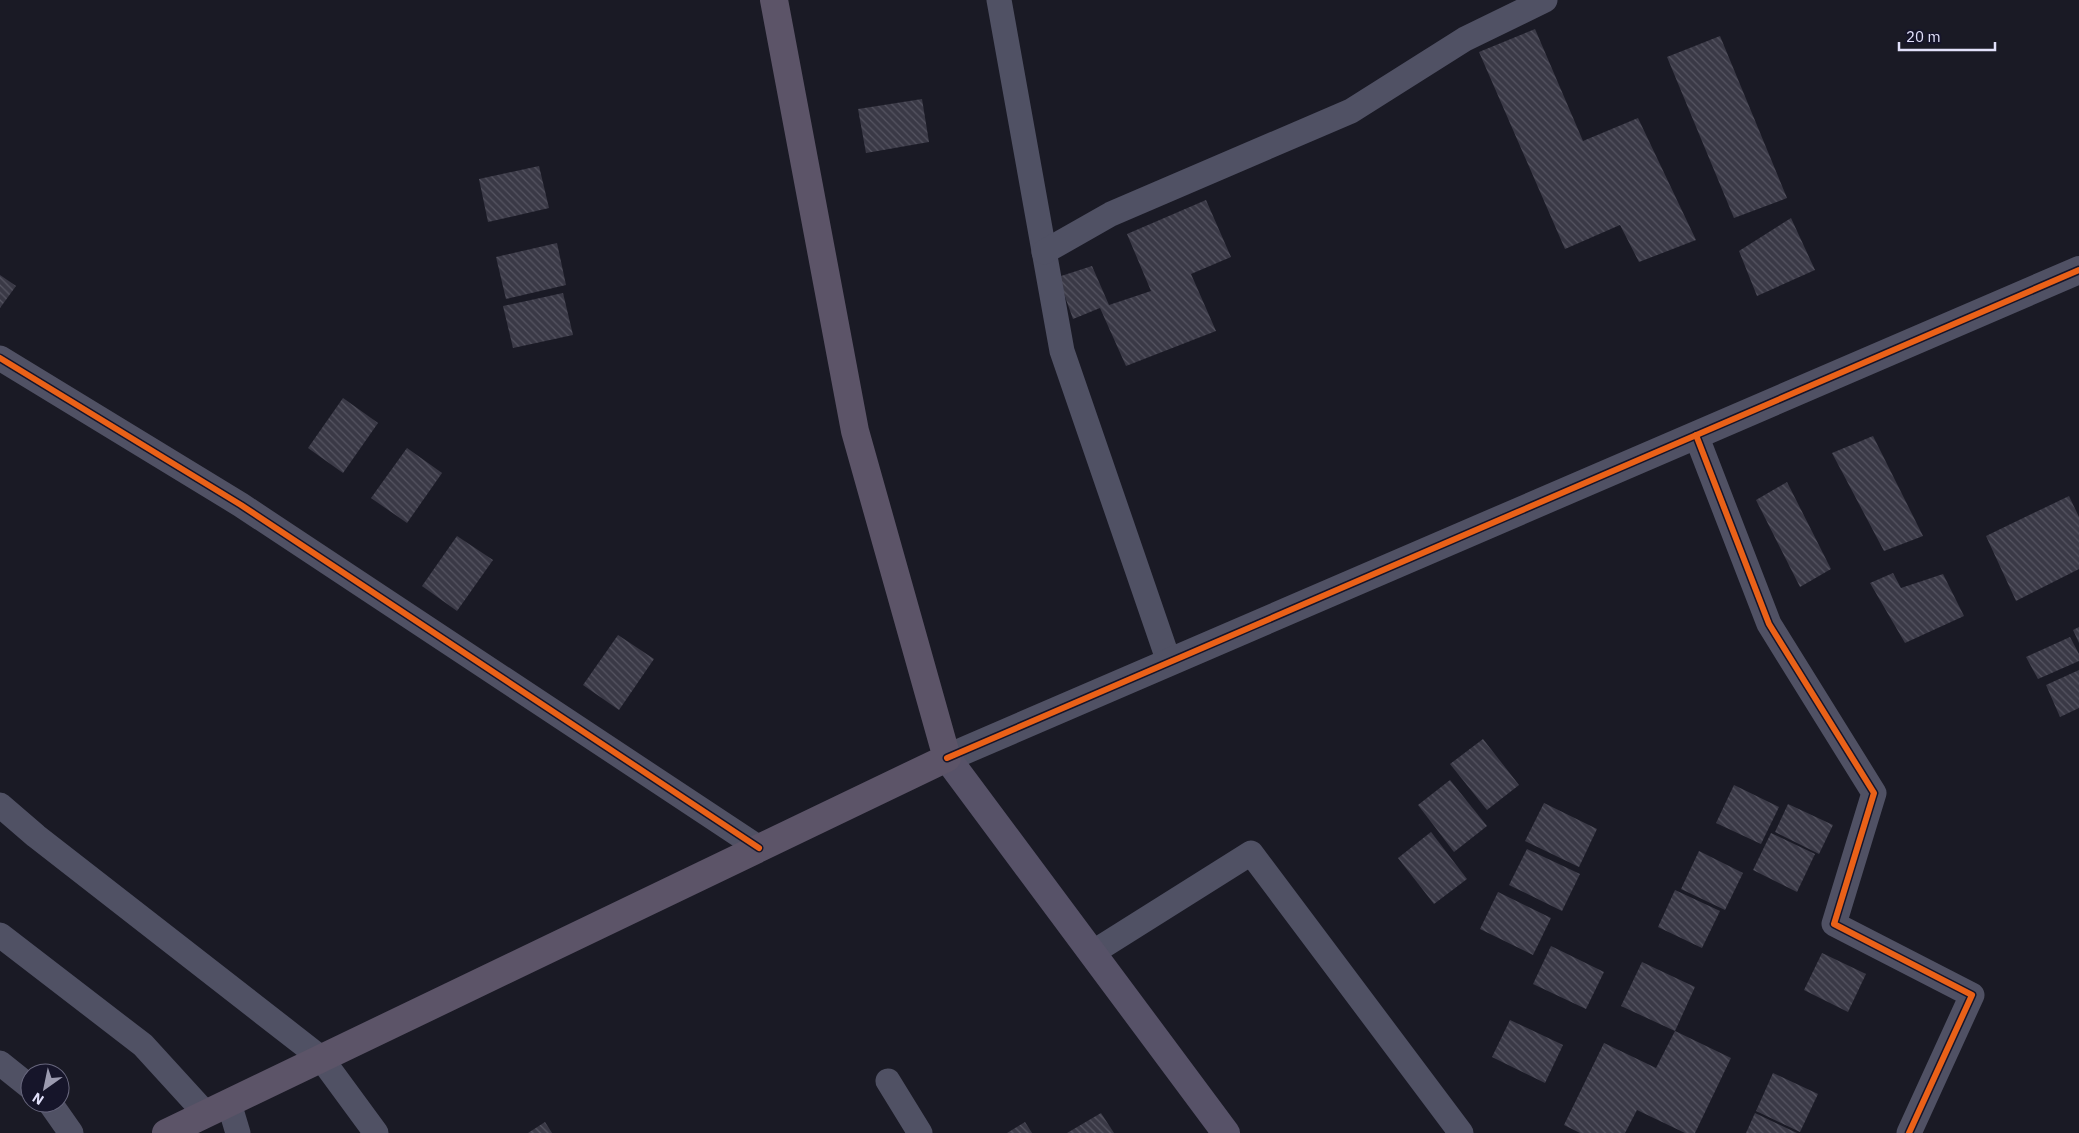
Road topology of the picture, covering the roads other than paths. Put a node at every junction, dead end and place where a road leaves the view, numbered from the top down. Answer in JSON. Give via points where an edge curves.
{"nodes":[{"id":1,"x":774,"y":0,"type":"edge"},
{"id":2,"x":999,"y":0,"type":"edge"},
{"id":3,"x":1546,"y":0,"type":"edge"},
{"id":4,"x":1044,"y":252,"type":"junction"},
{"id":5,"x":2079,"y":270,"type":"edge"},
{"id":6,"x":0,"y":358,"type":"edge"},
{"id":7,"x":1696,"y":436,"type":"junction"},
{"id":8,"x":1169,"y":662,"type":"junction"},
{"id":9,"x":947,"y":758,"type":"junction"},
{"id":10,"x":0,"y":805,"type":"edge"},
{"id":11,"x":759,"y":848,"type":"junction"},
{"id":12,"x":0,"y":936,"type":"edge"},
{"id":13,"x":1092,"y":952,"type":"junction"},
{"id":14,"x":321,"y":1058,"type":"junction"},
{"id":15,"x":0,"y":1062,"type":"edge"},
{"id":16,"x":20,"y":1079,"type":"edge"},
{"id":17,"x":888,"y":1081,"type":"dead end"},
{"id":18,"x":217,"y":1108,"type":"junction"},
{"id":19,"x":57,"y":1113,"type":"edge"},
{"id":20,"x":71,"y":1133,"type":"edge"},
{"id":21,"x":166,"y":1133,"type":"edge"},
{"id":22,"x":238,"y":1133,"type":"edge"},
{"id":23,"x":376,"y":1133,"type":"edge"},
{"id":24,"x":920,"y":1133,"type":"edge"},
{"id":25,"x":1226,"y":1133,"type":"edge"},
{"id":26,"x":1461,"y":1133,"type":"edge"},
{"id":27,"x":1909,"y":1133,"type":"edge"}],
"edges":[{"from":1,"to":9,"type":"highway","via":[[855,431]]},
{"from":2,"to":4,"type":"street"},
{"from":3,"to":4,"type":"street","via":[[1465,39],[1352,111],[1111,214]]},
{"from":4,"to":8,"type":"street","via":[[1062,351]]},
{"from":5,"to":7,"type":"street"},
{"from":6,"to":11,"type":"street","via":[[241,505]]},
{"from":7,"to":8,"type":"street"},
{"from":7,"to":27,"type":"street","via":[[1769,624],[1874,793],[1834,924],[1972,995]]},
{"from":8,"to":9,"type":"street"},
{"from":9,"to":11,"type":"highway"},
{"from":9,"to":13,"type":"main road"},
{"from":10,"to":14,"type":"street"},
{"from":11,"to":14,"type":"highway"},
{"from":12,"to":18,"type":"street","via":[[143,1045]]},
{"from":13,"to":25,"type":"main road"},
{"from":13,"to":26,"type":"street","via":[[1252,853]]},
{"from":14,"to":18,"type":"highway"},
{"from":14,"to":23,"type":"street"},
{"from":15,"to":16,"type":"street"},
{"from":17,"to":24,"type":"street"},
{"from":18,"to":21,"type":"highway"},
{"from":18,"to":22,"type":"street"},
{"from":19,"to":20,"type":"street"}]}
